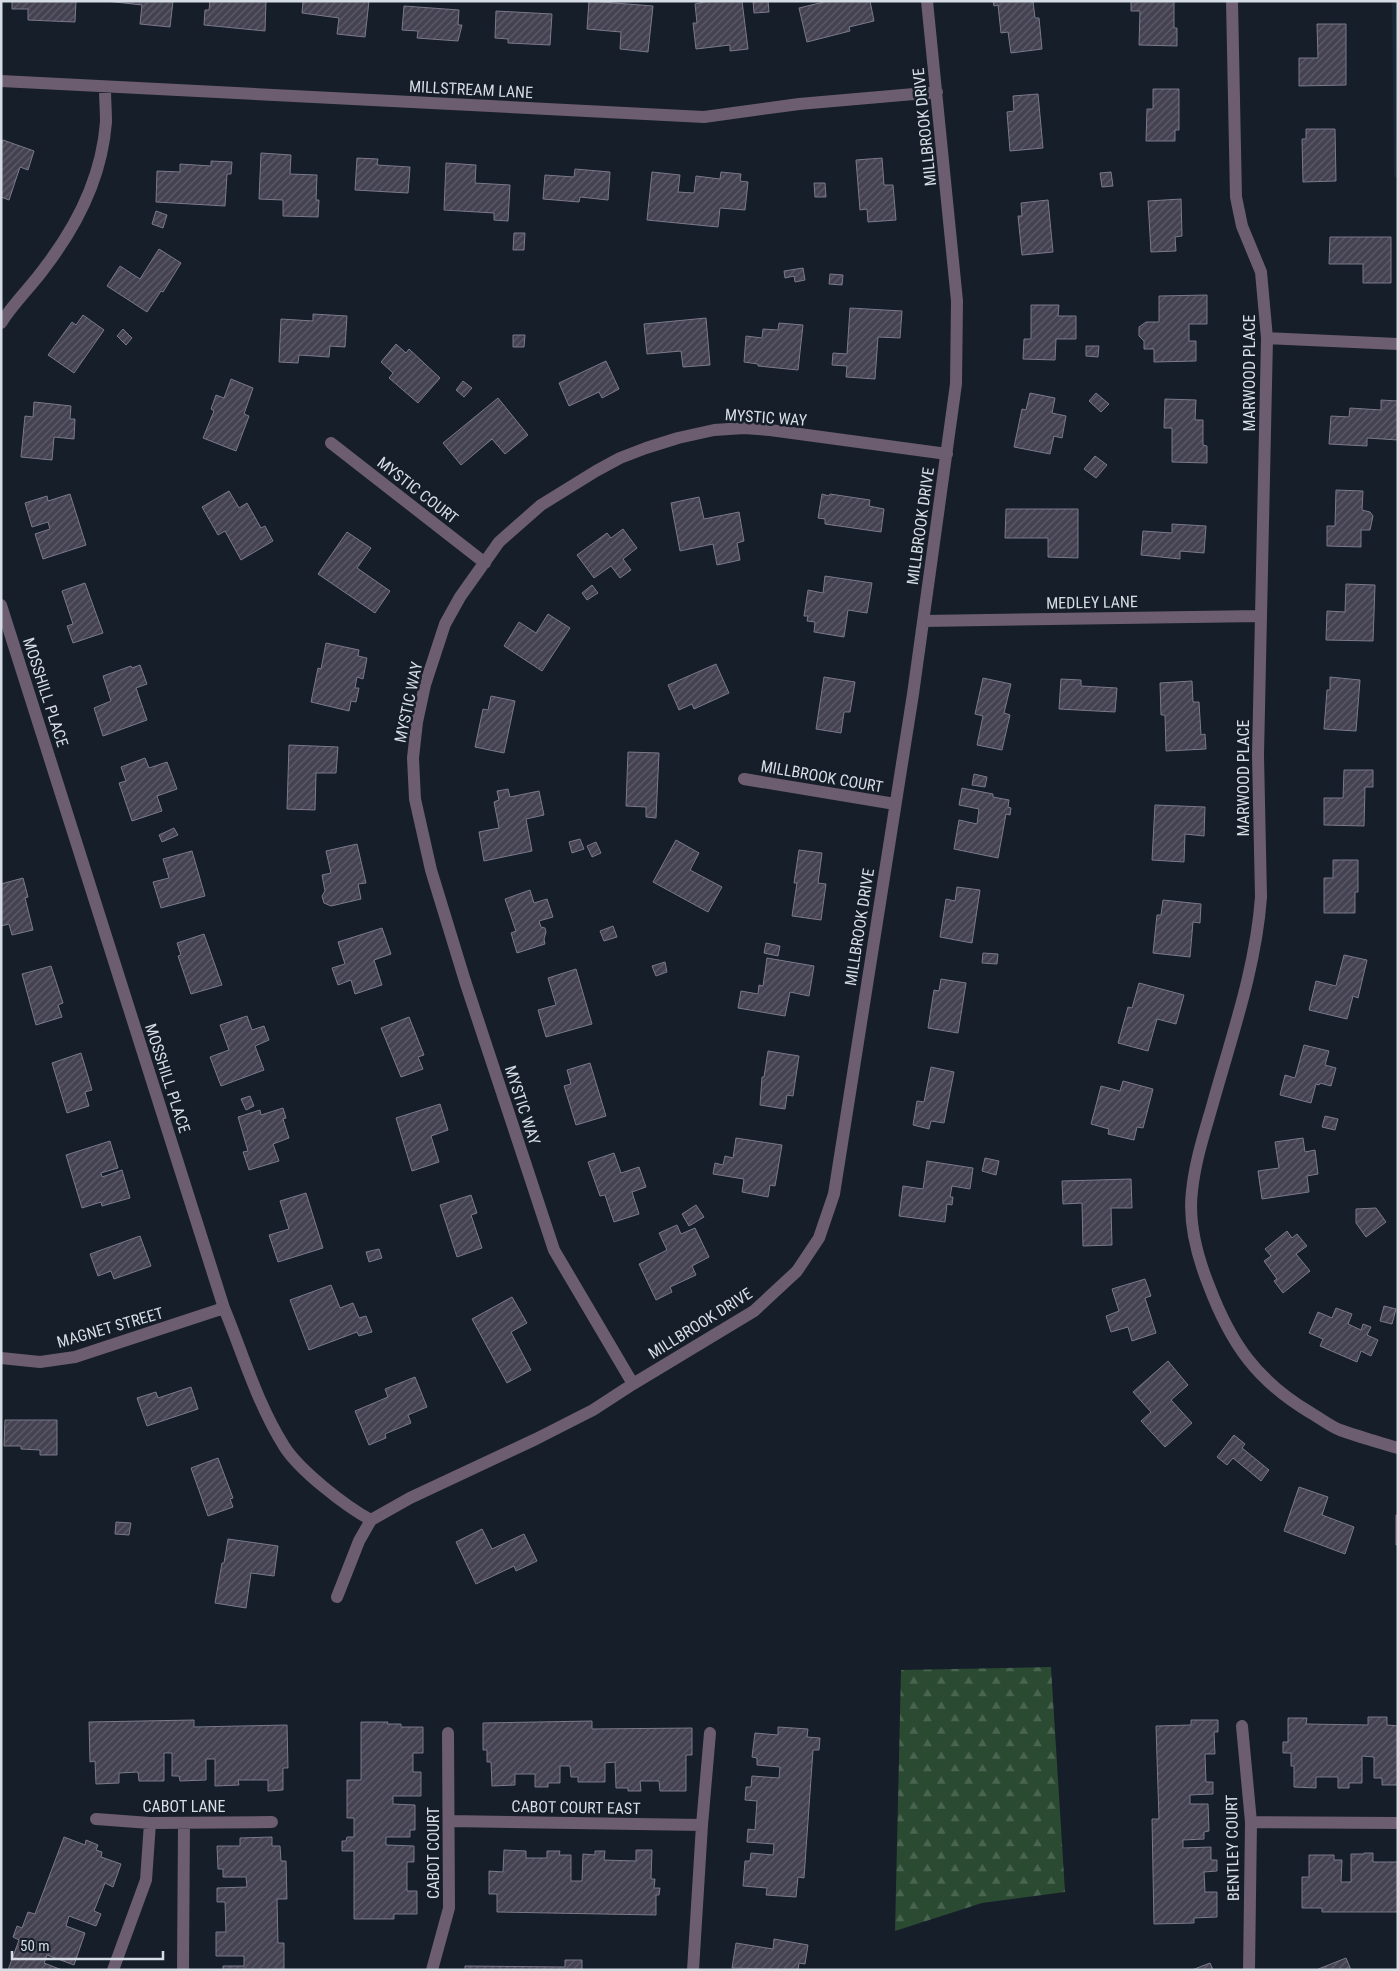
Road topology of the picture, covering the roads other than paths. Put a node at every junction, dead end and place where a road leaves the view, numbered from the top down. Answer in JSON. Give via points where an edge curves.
{"nodes":[{"id":1,"x":927,"y":1,"type":"edge"},
{"id":2,"x":1232,"y":1,"type":"edge"},
{"id":3,"x":1,"y":81,"type":"edge"},
{"id":4,"x":105,"y":88,"type":"junction"},
{"id":5,"x":937,"y":92,"type":"junction"},
{"id":6,"x":1,"y":323,"type":"edge"},
{"id":7,"x":1267,"y":338,"type":"junction"},
{"id":8,"x":1398,"y":344,"type":"edge"},
{"id":9,"x":331,"y":444,"type":"dead end"},
{"id":10,"x":947,"y":454,"type":"junction"},
{"id":11,"x":485,"y":563,"type":"junction"},
{"id":12,"x":1,"y":605,"type":"edge"},
{"id":13,"x":1262,"y":616,"type":"junction"},
{"id":14,"x":923,"y":621,"type":"junction"},
{"id":15,"x":744,"y":779,"type":"dead end"},
{"id":16,"x":895,"y":804,"type":"junction"},
{"id":17,"x":224,"y":1308,"type":"junction"},
{"id":18,"x":1,"y":1358,"type":"edge"},
{"id":19,"x":633,"y":1384,"type":"junction"},
{"id":20,"x":1398,"y":1448,"type":"edge"},
{"id":21,"x":371,"y":1520,"type":"junction"},
{"id":22,"x":337,"y":1597,"type":"dead end"},
{"id":23,"x":1242,"y":1726,"type":"dead end"},
{"id":24,"x":448,"y":1733,"type":"dead end"},
{"id":25,"x":710,"y":1733,"type":"dead end"},
{"id":26,"x":96,"y":1819,"type":"dead end"},
{"id":27,"x":450,"y":1821,"type":"junction"},
{"id":28,"x":272,"y":1822,"type":"dead end"},
{"id":29,"x":1251,"y":1822,"type":"junction"},
{"id":30,"x":150,"y":1823,"type":"junction"},
{"id":31,"x":184,"y":1823,"type":"junction"},
{"id":32,"x":1398,"y":1823,"type":"edge"},
{"id":33,"x":702,"y":1825,"type":"junction"},
{"id":34,"x":113,"y":1970,"type":"edge"},
{"id":35,"x":182,"y":1970,"type":"edge"},
{"id":36,"x":432,"y":1970,"type":"edge"},
{"id":37,"x":693,"y":1970,"type":"edge"},
{"id":38,"x":1249,"y":1970,"type":"edge"}],
"edges":[{"from":1,"to":5,"type":"street","name":"MILLBROOK DRIVE"},
{"from":2,"to":7,"type":"street","name":"MARWOOD PLACE","via":[[1236,197],[1242,226],[1261,272]]},
{"from":3,"to":4,"type":"street","name":"MILLSTREAM LANE"},
{"from":4,"to":5,"type":"street","name":"MILLSTREAM LANE","via":[[704,117],[799,104]]},
{"from":4,"to":6,"type":"street","via":[[106,122],[98,168],[88,196],[60,247]]},
{"from":5,"to":10,"type":"street","name":"MILLBROOK DRIVE","via":[[957,301],[956,384]]},
{"from":7,"to":8,"type":"street"},
{"from":7,"to":13,"type":"street","name":"MARWOOD PLACE"},
{"from":9,"to":11,"type":"street","name":"MYSTIC COURT"},
{"from":10,"to":11,"type":"street","name":"MYSTIC WAY","via":[[744,428],[714,430],[678,438],[620,458],[541,505],[499,542]]},
{"from":10,"to":14,"type":"street","name":"MILLBROOK DRIVE"},
{"from":11,"to":19,"type":"street","name":"MYSTIC WAY","via":[[445,624],[425,685],[412,758],[415,799],[431,870],[465,981],[554,1250]]},
{"from":12,"to":17,"type":"street","name":"MOSSHILL PLACE"},
{"from":13,"to":14,"type":"street","name":"MEDLEY LANE"},
{"from":13,"to":20,"type":"street","name":"MARWOOD PLACE","via":[[1258,755],[1260,916],[1250,972],[1196,1164],[1190,1217],[1202,1271],[1214,1301],[1230,1334],[1270,1385],[1338,1429]]},
{"from":14,"to":16,"type":"street","name":"MILLBROOK DRIVE"},
{"from":15,"to":16,"type":"street","name":"MILLBROOK COURT"},
{"from":16,"to":19,"type":"street","name":"MILLBROOK DRIVE","via":[[834,1194],[819,1238],[797,1272],[754,1311]]},
{"from":17,"to":18,"type":"street","name":"MAGNET STREET","via":[[75,1356],[40,1362]]},
{"from":17,"to":21,"type":"street","name":"MOSSHILL PLACE","via":[[251,1379],[285,1448],[337,1499]]},
{"from":19,"to":21,"type":"street","name":"MILLBROOK DRIVE","via":[[593,1410]]},
{"from":21,"to":22,"type":"street"},
{"from":23,"to":29,"type":"street","name":"BENTLEY COURT"},
{"from":24,"to":27,"type":"street","name":"CABOT COURT"},
{"from":25,"to":33,"type":"street"},
{"from":26,"to":30,"type":"street","name":"CABOT LANE"},
{"from":27,"to":33,"type":"street","name":"CABOT COURT EAST"},
{"from":27,"to":36,"type":"street","name":"CABOT COURT","via":[[449,1908]]},
{"from":28,"to":31,"type":"street","name":"CABOT LANE"},
{"from":29,"to":32,"type":"street"},
{"from":29,"to":38,"type":"street","name":"BENTLEY COURT"},
{"from":30,"to":31,"type":"street","name":"CABOT LANE"},
{"from":30,"to":34,"type":"street","via":[[146,1880]]},
{"from":31,"to":35,"type":"street"},
{"from":33,"to":37,"type":"street"}]}
